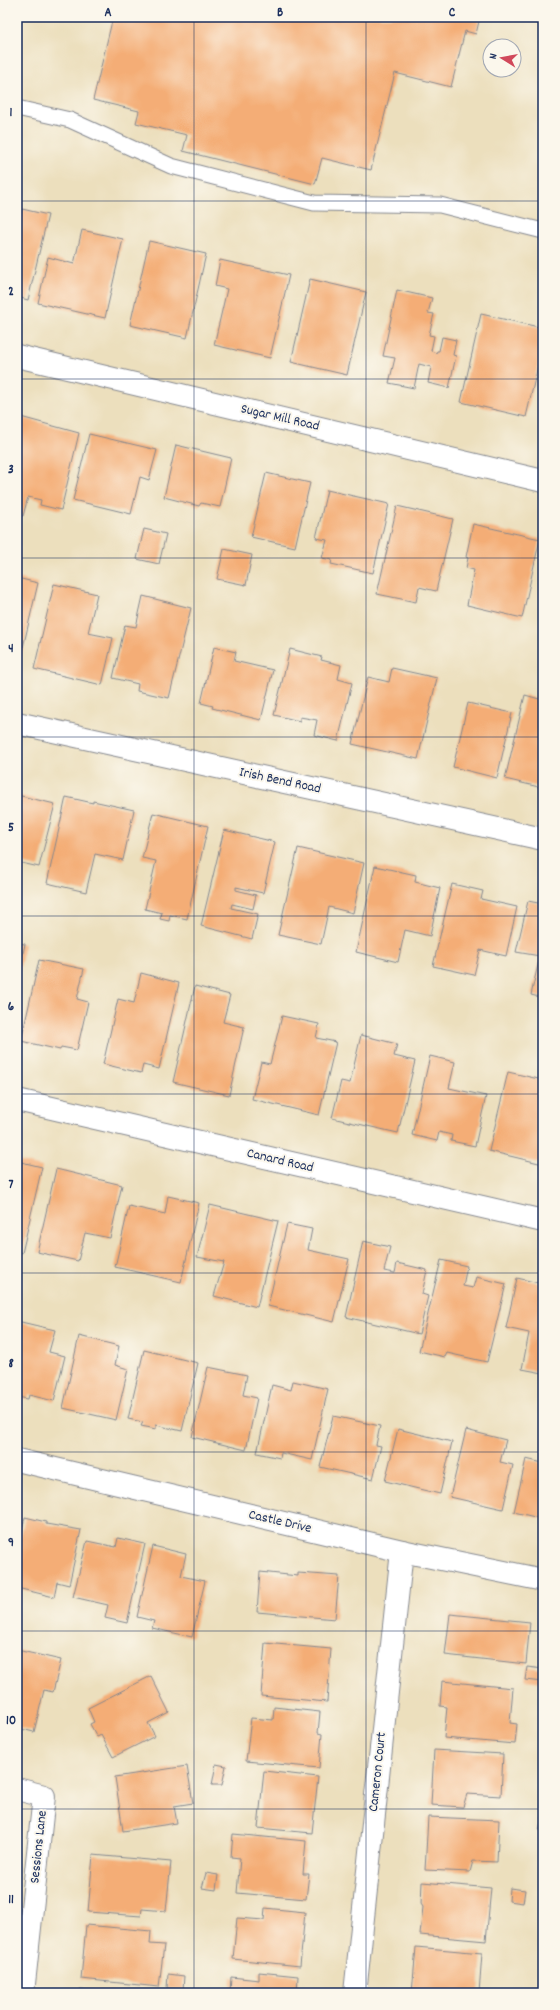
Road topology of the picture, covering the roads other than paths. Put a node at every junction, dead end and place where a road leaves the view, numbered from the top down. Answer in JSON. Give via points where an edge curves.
{"nodes":[{"id":1,"x":17,"y":108,"type":"edge"},
{"id":2,"x":543,"y":231,"type":"edge"},
{"id":3,"x":17,"y":356,"type":"edge"},
{"id":4,"x":543,"y":481,"type":"edge"},
{"id":5,"x":17,"y":722,"type":"edge"},
{"id":6,"x":543,"y":839,"type":"edge"},
{"id":7,"x":17,"y":1100,"type":"edge"},
{"id":8,"x":543,"y":1221,"type":"edge"},
{"id":9,"x":17,"y":1460,"type":"edge"},
{"id":10,"x":402,"y":1551,"type":"junction"},
{"id":11,"x":543,"y":1580,"type":"edge"},
{"id":12,"x":17,"y":1789,"type":"edge"},
{"id":13,"x":23,"y":1993,"type":"edge"},
{"id":14,"x":355,"y":1993,"type":"edge"}],
"edges":[{"from":1,"to":2,"type":"lane","via":[[70,120],[171,166],[314,202],[440,205]]},
{"from":3,"to":4,"type":"street","name":"Sugar Mill Road"},
{"from":5,"to":6,"type":"street","name":"Irish Bend Road"},
{"from":7,"to":8,"type":"street","name":"Canard Road"},
{"from":9,"to":10,"type":"street","name":"Castle Drive"},
{"from":10,"to":11,"type":"street","name":"Castle Drive"},
{"from":10,"to":14,"type":"street","name":"Cameron Court"},
{"from":12,"to":13,"type":"street","name":"Sessions Lane","via":[[44,1796]]}]}
